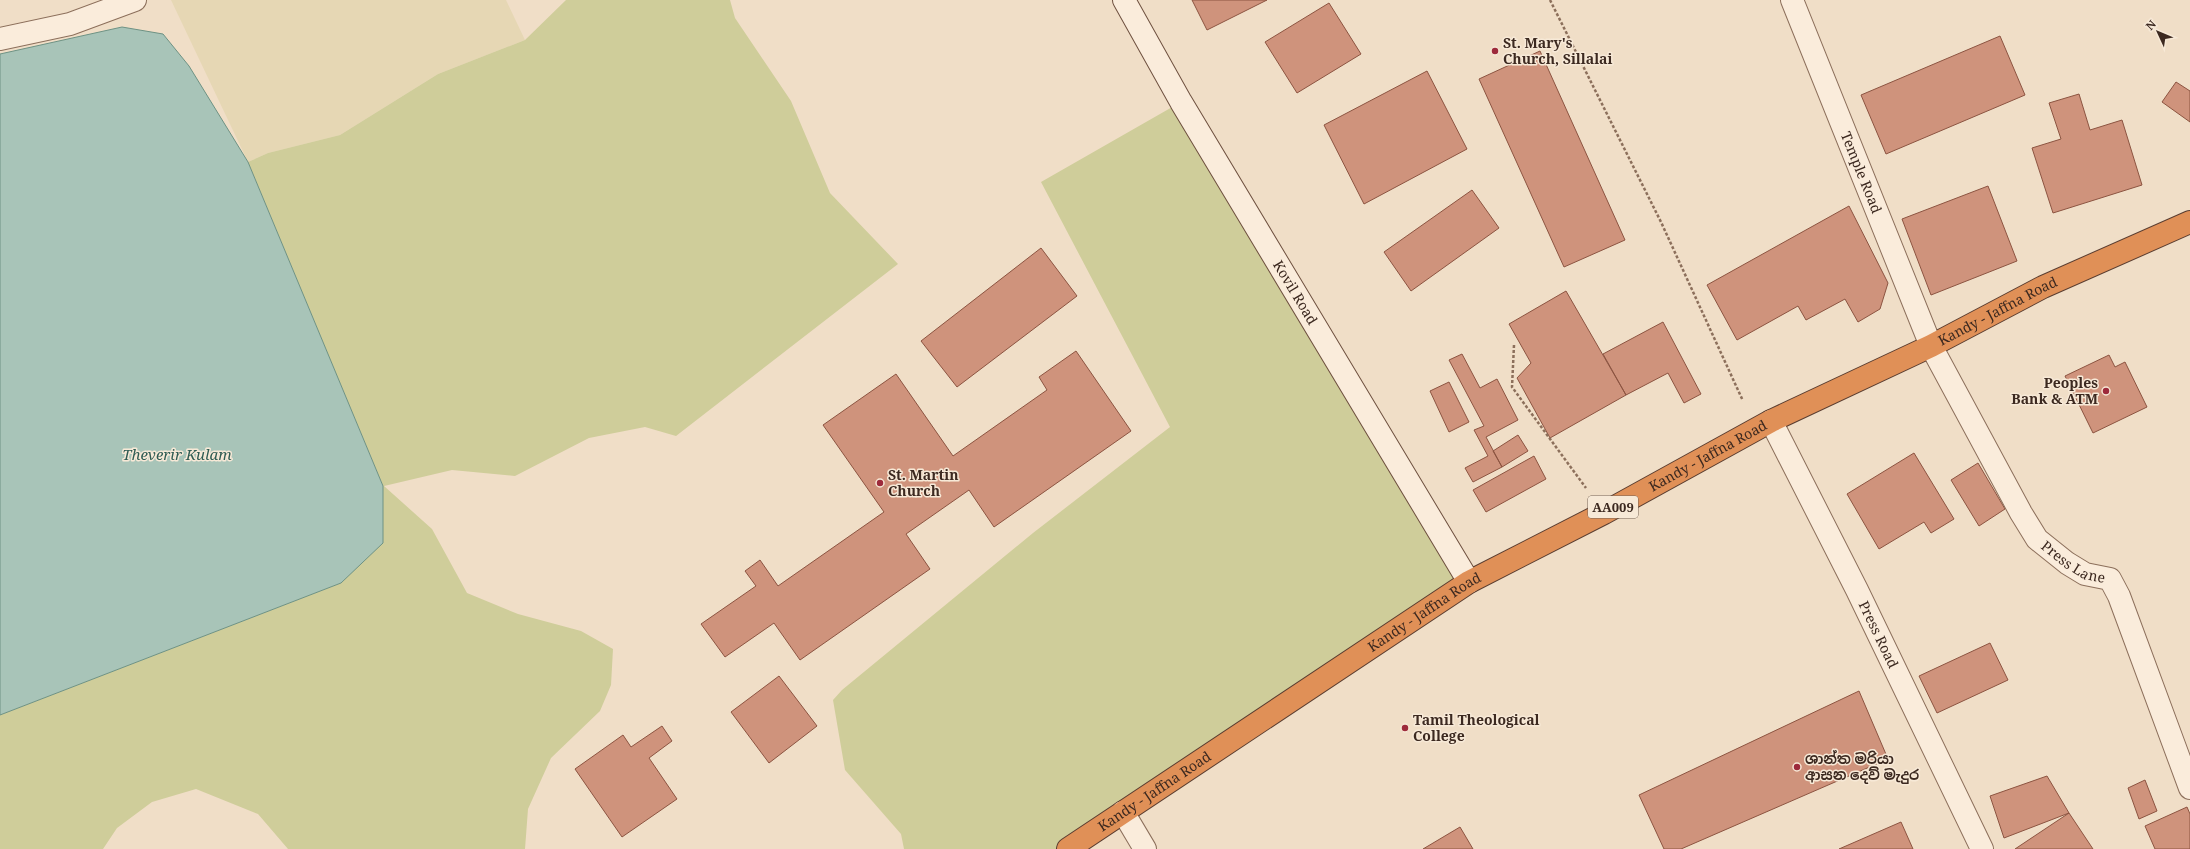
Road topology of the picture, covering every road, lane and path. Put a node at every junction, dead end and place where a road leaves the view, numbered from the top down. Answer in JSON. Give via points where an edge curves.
{"nodes":[{"id":1,"x":135,"y":0,"type":"edge"},
{"id":2,"x":1124,"y":0,"type":"edge"},
{"id":3,"x":1550,"y":0,"type":"edge"},
{"id":4,"x":1792,"y":0,"type":"edge"},
{"id":5,"x":0,"y":39,"type":"edge"},
{"id":6,"x":2190,"y":222,"type":"edge"},
{"id":7,"x":1514,"y":345,"type":"dead end"},
{"id":8,"x":1931,"y":346,"type":"junction"},
{"id":9,"x":1763,"y":425,"type":"junction"},
{"id":10,"x":1604,"y":513,"type":"junction"},
{"id":11,"x":1469,"y":582,"type":"junction"},
{"id":12,"x":2190,"y":788,"type":"edge"},
{"id":13,"x":1123,"y":812,"type":"junction"},
{"id":14,"x":1068,"y":849,"type":"edge"},
{"id":15,"x":1144,"y":849,"type":"edge"},
{"id":16,"x":1982,"y":849,"type":"edge"}],
"edges":[{"from":1,"to":5,"type":"street","via":[[70,24]]},
{"from":2,"to":11,"type":"street","name":"Kovil Road","via":[[1180,102]]},
{"from":3,"to":9,"type":"path"},
{"from":4,"to":8,"type":"street","name":"Temple Road"},
{"from":6,"to":8,"type":"highway","name":"Kandy - Jaffna Road","number":"AA009","via":[[2043,287]]},
{"from":7,"to":10,"type":"path","via":[[1512,386]]},
{"from":8,"to":9,"type":"highway","name":"Kandy - Jaffna Road","number":"AA009"},
{"from":8,"to":12,"type":"street","name":"Press Lane","via":[[2037,539],[2085,574],[2110,580],[2119,596]]},
{"from":9,"to":10,"type":"highway","name":"Kandy - Jaffna Road","number":"AA009"},
{"from":9,"to":16,"type":"street","name":"Press Road","via":[[1856,590]]},
{"from":10,"to":11,"type":"highway","name":"Kandy - Jaffna Road","number":"AA009"},
{"from":11,"to":13,"type":"highway","name":"Kandy - Jaffna Road","number":"AA009"},
{"from":13,"to":14,"type":"highway","name":"Kandy - Jaffna Road","number":"AA009"},
{"from":13,"to":15,"type":"street"}]}
